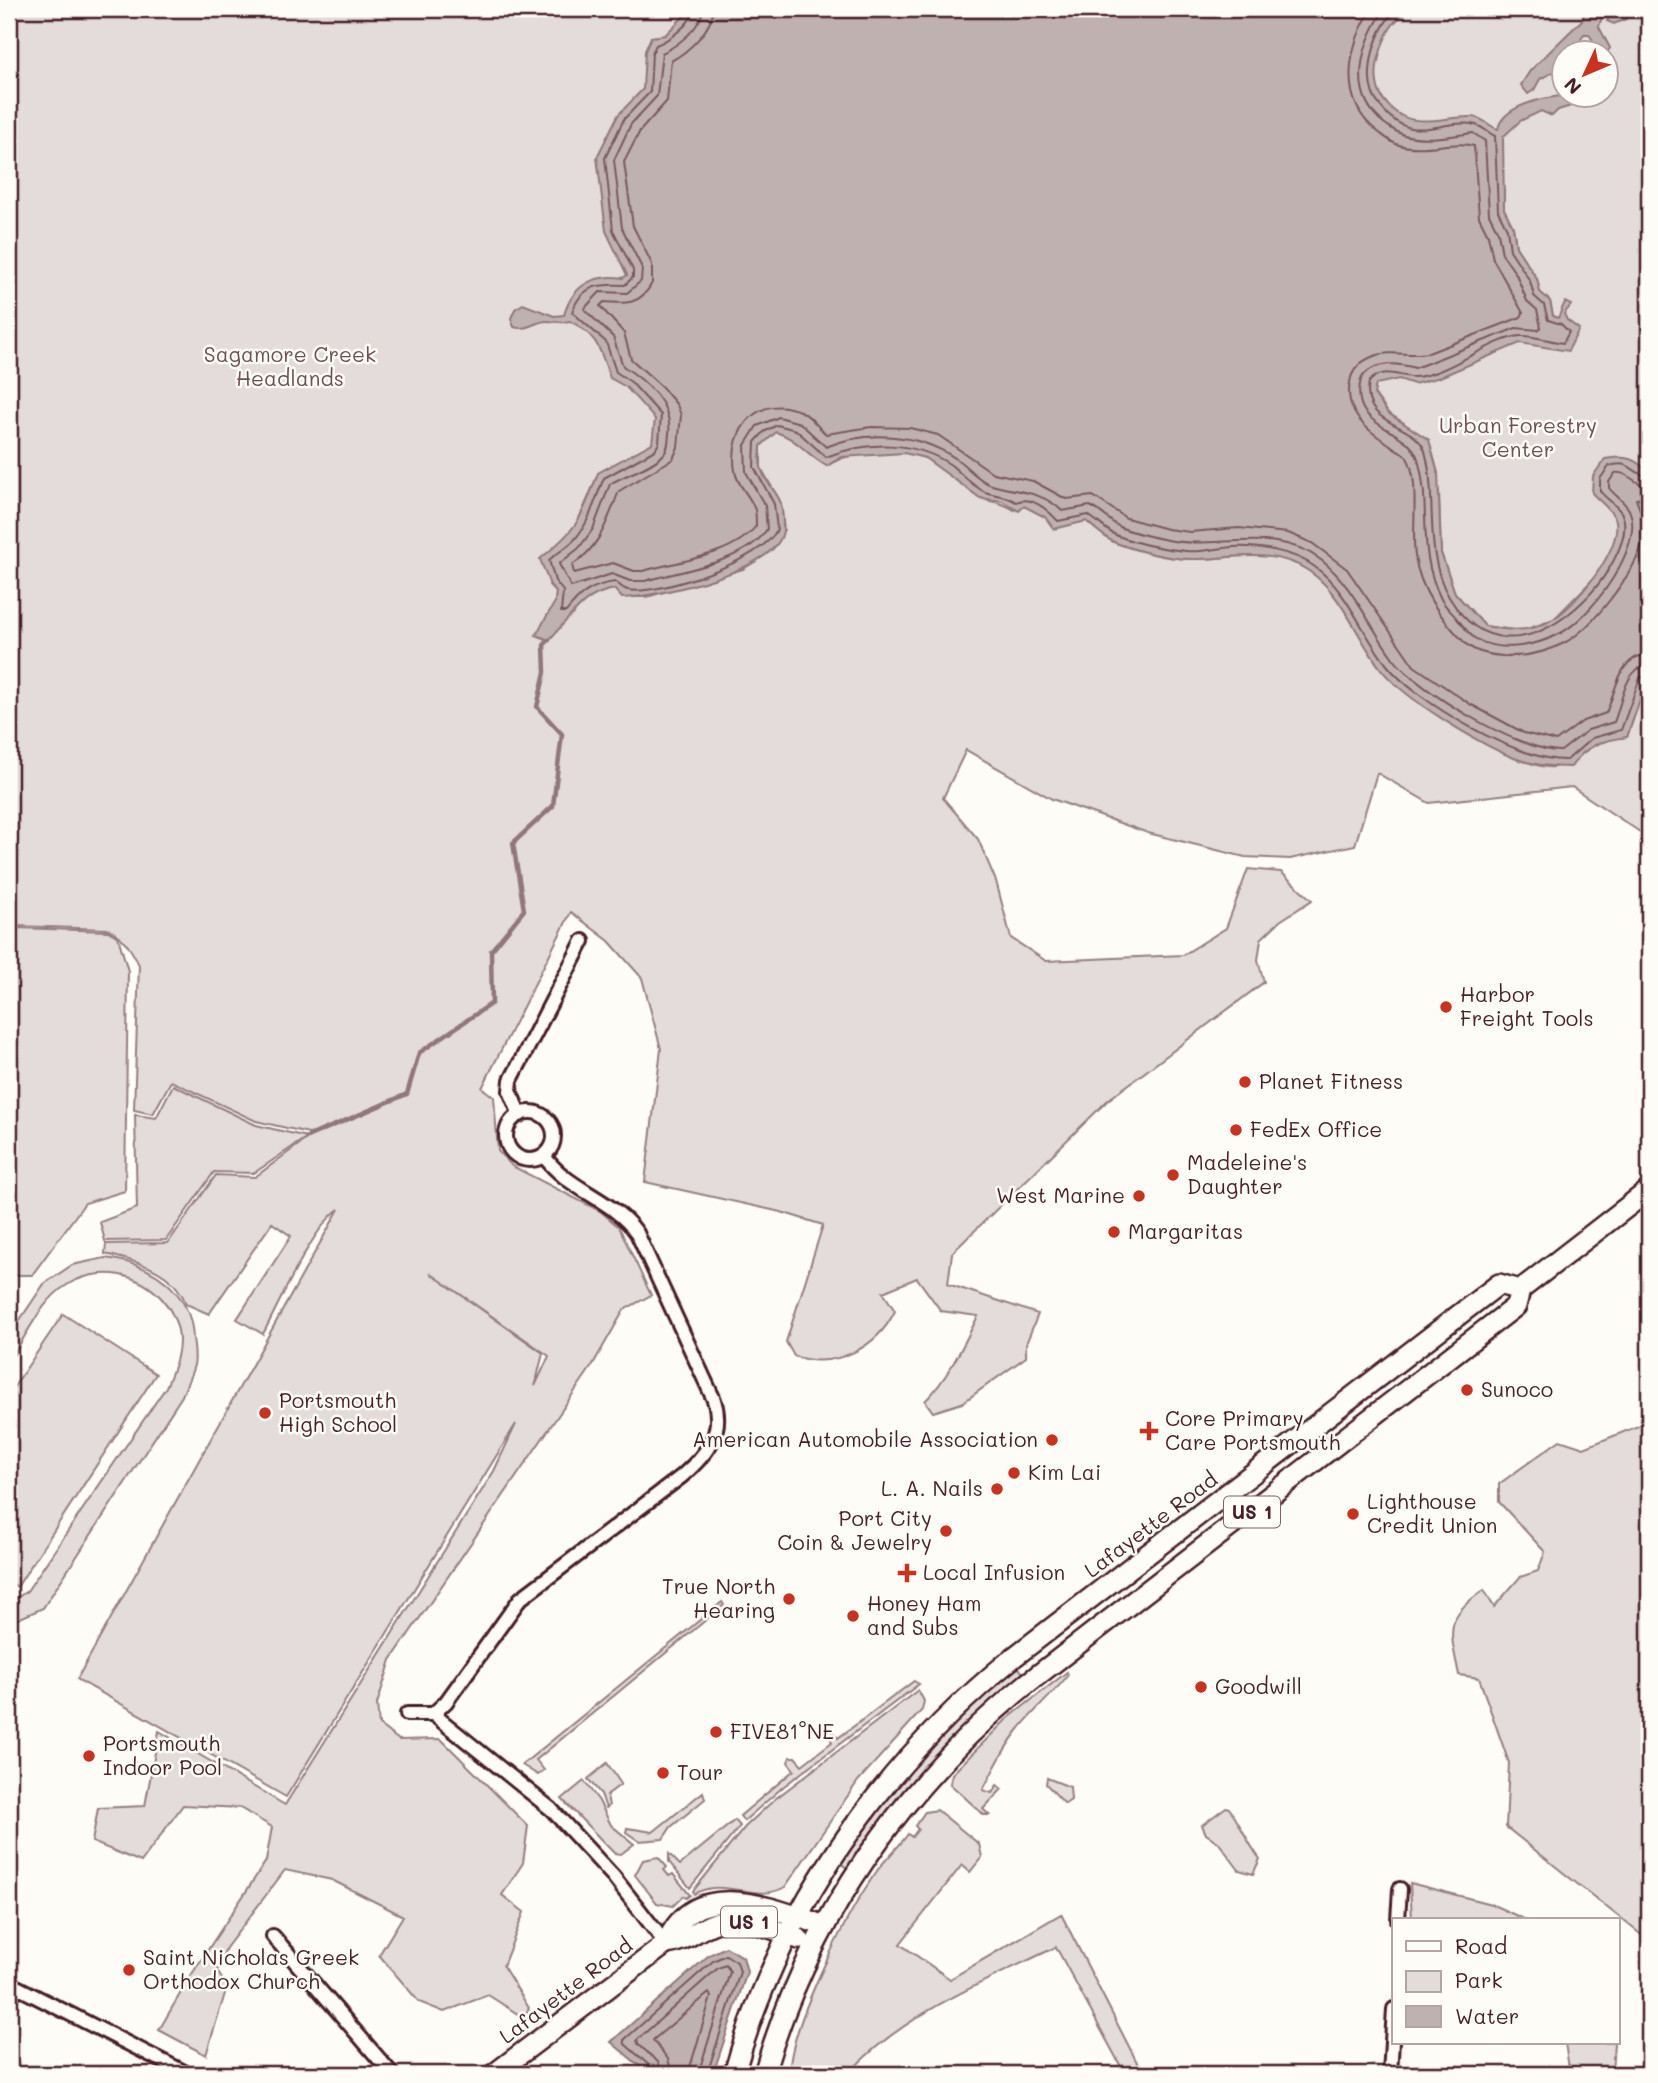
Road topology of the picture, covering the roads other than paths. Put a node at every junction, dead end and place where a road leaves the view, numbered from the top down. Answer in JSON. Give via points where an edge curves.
{"nodes":[{"id":1,"x":583,"y":941,"type":"dead end"},
{"id":2,"x":520,"y":1115,"type":"junction"},
{"id":3,"x":544,"y":1156,"type":"junction"},
{"id":4,"x":1649,"y":1190,"type":"edge"},
{"id":5,"x":1520,"y":1290,"type":"junction"},
{"id":6,"x":407,"y":1714,"type":"dead end"},
{"id":7,"x":433,"y":1714,"type":"junction"},
{"id":8,"x":1400,"y":1889,"type":"dead end"},
{"id":9,"x":798,"y":1917,"type":"junction"},
{"id":10,"x":1398,"y":1918,"type":"edge"},
{"id":11,"x":825,"y":1926,"type":"junction"},
{"id":12,"x":273,"y":1936,"type":"dead end"},
{"id":13,"x":789,"y":1936,"type":"junction"},
{"id":14,"x":666,"y":1944,"type":"junction"},
{"id":15,"x":815,"y":1945,"type":"junction"},
{"id":16,"x":9,"y":1983,"type":"edge"},
{"id":17,"x":1392,"y":2042,"type":"edge"},
{"id":18,"x":188,"y":2074,"type":"edge"},
{"id":19,"x":392,"y":2074,"type":"edge"},
{"id":20,"x":494,"y":2074,"type":"edge"},
{"id":21,"x":734,"y":2074,"type":"edge"},
{"id":22,"x":764,"y":2074,"type":"edge"},
{"id":23,"x":1390,"y":2074,"type":"edge"}],
"edges":[{"from":1,"to":2,"type":"street","via":[[511,1080],[510,1091]]},
{"from":2,"to":3,"type":"street","via":[[538,1114],[550,1122],[554,1139]]},
{"from":2,"to":3,"type":"street","via":[[507,1131],[509,1148],[523,1159]]},
{"from":3,"to":7,"type":"street","via":[[569,1183],[618,1211],[637,1233],[714,1400],[718,1427],[705,1452],[682,1476],[520,1599]]},
{"from":4,"to":5,"type":"main road","number":"US 1"},
{"from":5,"to":9,"type":"main road","name":"Lafayette Road","number":"US 1","via":[[1499,1284],[982,1683],[929,1734],[878,1794]]},
{"from":5,"to":11,"type":"main road","number":"US 1","via":[[1517,1306],[1491,1327],[1000,1705],[904,1805]]},
{"from":6,"to":7,"type":"street"},
{"from":7,"to":14,"type":"street","via":[[570,1828]]},
{"from":8,"to":10,"type":"street"},
{"from":9,"to":11,"type":"main road","name":"Lafayette Road","number":"US 1"},
{"from":9,"to":13,"type":"main road","name":"Lafayette Road","number":"US 1"},
{"from":9,"to":14,"type":"main road","name":"Lafayette Road","number":"US 1","via":[[746,1901],[716,1902],[685,1917]]},
{"from":11,"to":15,"type":"main road","number":"US 1"},
{"from":12,"to":19,"type":"street"},
{"from":13,"to":14,"type":"main road","name":"Lafayette Road","number":"US 1","via":[[750,1922],[726,1920],[685,1941]]},
{"from":13,"to":15,"type":"main road","name":"Lafayette Road","number":"US 1"},
{"from":13,"to":21,"type":"main road","via":[[757,2006]]},
{"from":14,"to":20,"type":"main road","name":"Lafayette Road","number":"US 1"},
{"from":15,"to":22,"type":"main road"},
{"from":16,"to":18,"type":"street"},
{"from":17,"to":23,"type":"street"}]}
